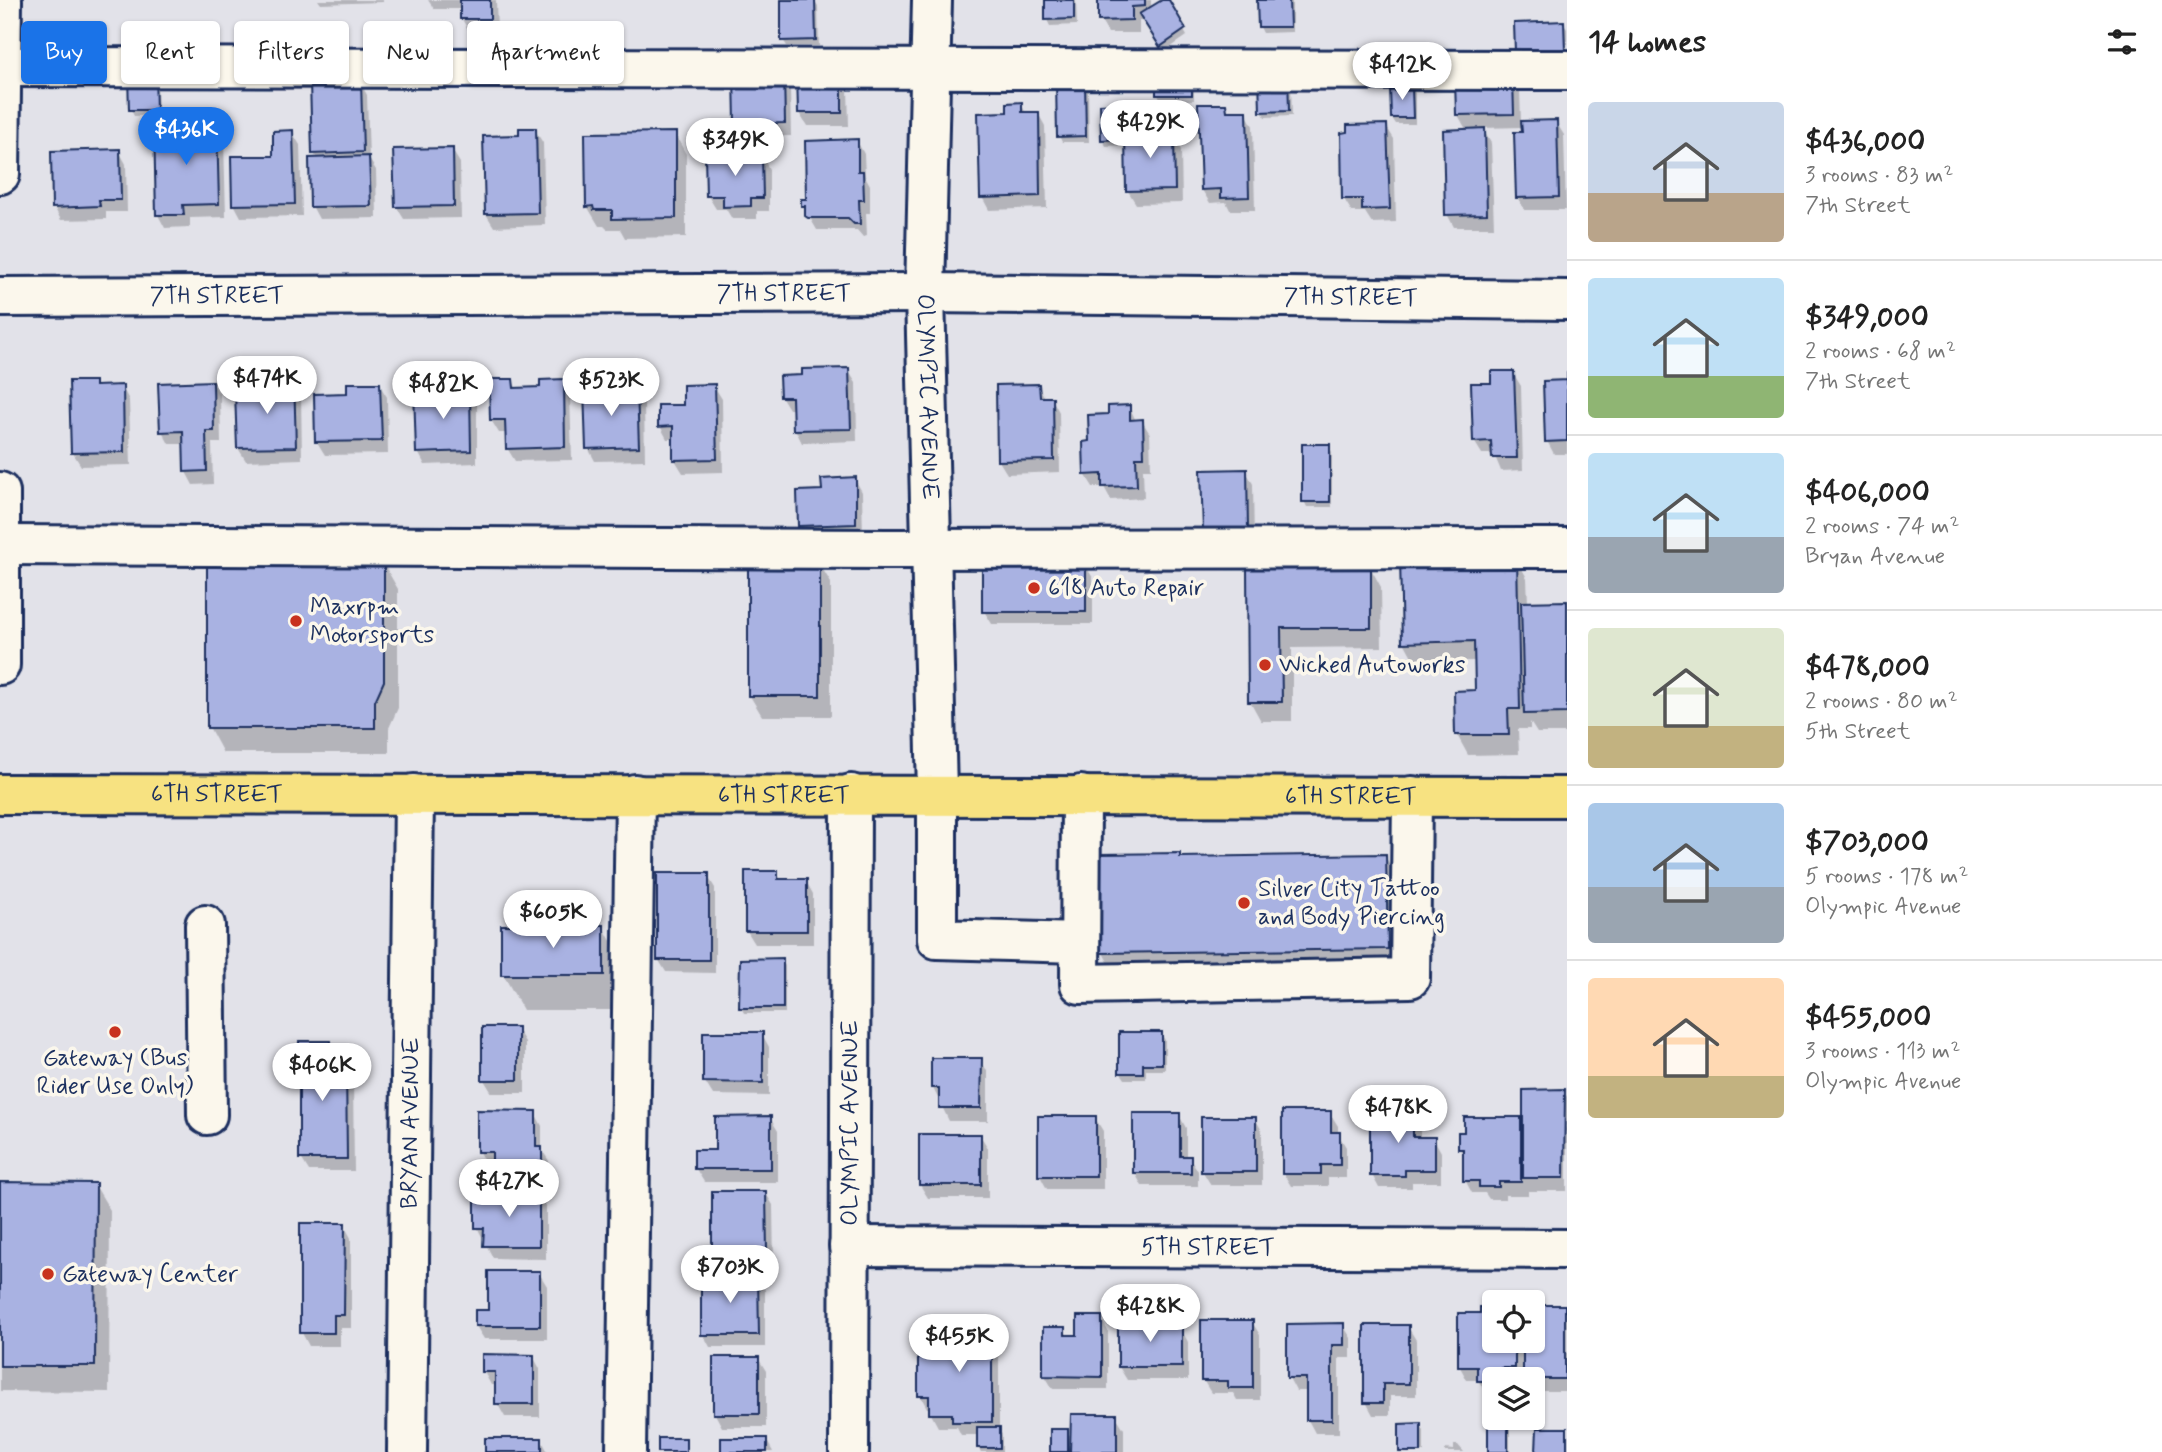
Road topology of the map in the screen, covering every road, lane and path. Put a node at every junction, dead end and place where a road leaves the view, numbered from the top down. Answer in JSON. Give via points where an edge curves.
{"nodes":[{"id":1,"x":2,"y":0,"type":"edge"},
{"id":2,"x":932,"y":0,"type":"edge"},
{"id":3,"x":1,"y":67,"type":"edge"},
{"id":4,"x":932,"y":69,"type":"junction"},
{"id":5,"x":1567,"y":70,"type":"edge"},
{"id":6,"x":0,"y":174,"type":"edge"},
{"id":7,"x":925,"y":293,"type":"junction"},
{"id":8,"x":0,"y":297,"type":"edge"},
{"id":9,"x":1567,"y":300,"type":"edge"},
{"id":10,"x":0,"y":492,"type":"edge"},
{"id":11,"x":1,"y":545,"type":"edge"},
{"id":12,"x":1567,"y":548,"type":"edge"},
{"id":13,"x":931,"y":549,"type":"junction"},
{"id":14,"x":0,"y":666,"type":"edge"},
{"id":15,"x":0,"y":794,"type":"edge"},
{"id":16,"x":414,"y":794,"type":"junction"},
{"id":17,"x":635,"y":794,"type":"junction"},
{"id":18,"x":851,"y":794,"type":"junction"},
{"id":19,"x":937,"y":794,"type":"junction"},
{"id":20,"x":1081,"y":795,"type":"junction"},
{"id":21,"x":1412,"y":796,"type":"junction"},
{"id":22,"x":1567,"y":797,"type":"edge"},
{"id":23,"x":205,"y":925,"type":"dead end"},
{"id":24,"x":1080,"y":943,"type":"junction"},
{"id":25,"x":207,"y":1115,"type":"dead end"},
{"id":26,"x":849,"y":1246,"type":"junction"},
{"id":27,"x":1567,"y":1249,"type":"edge"},
{"id":28,"x":407,"y":1452,"type":"edge"},
{"id":29,"x":626,"y":1452,"type":"edge"},
{"id":30,"x":849,"y":1452,"type":"edge"}],
"edges":[{"from":1,"to":3,"type":"street"},
{"from":2,"to":4,"type":"street","name":"OLYMPIC AVENUE"},
{"from":3,"to":4,"type":"street"},
{"from":3,"to":6,"type":"street"},
{"from":4,"to":5,"type":"street"},
{"from":4,"to":7,"type":"street","name":"OLYMPIC AVENUE"},
{"from":7,"to":8,"type":"street","name":"7TH STREET"},
{"from":7,"to":9,"type":"street","name":"7TH STREET"},
{"from":7,"to":13,"type":"street","name":"OLYMPIC AVENUE"},
{"from":10,"to":11,"type":"street"},
{"from":11,"to":13,"type":"street"},
{"from":11,"to":14,"type":"street"},
{"from":12,"to":13,"type":"street"},
{"from":13,"to":19,"type":"street","name":"OLYMPIC AVENUE"},
{"from":15,"to":16,"type":"main road","name":"6TH STREET"},
{"from":16,"to":17,"type":"main road","name":"6TH STREET"},
{"from":16,"to":28,"type":"street","name":"BRYAN AVENUE"},
{"from":17,"to":18,"type":"main road","name":"6TH STREET"},
{"from":17,"to":29,"type":"street"},
{"from":18,"to":19,"type":"main road","name":"6TH STREET"},
{"from":18,"to":26,"type":"street","name":"OLYMPIC AVENUE"},
{"from":19,"to":20,"type":"main road","name":"6TH STREET"},
{"from":19,"to":24,"type":"street","name":"OLYMPIC AVENUE","via":[[937,939]]},
{"from":20,"to":21,"type":"main road","name":"6TH STREET"},
{"from":20,"to":24,"type":"street"},
{"from":21,"to":22,"type":"main road","name":"6TH STREET"},
{"from":21,"to":24,"type":"street","via":[[1410,978],[1080,984]]},
{"from":23,"to":25,"type":"street"},
{"from":26,"to":27,"type":"street","name":"5TH STREET"},
{"from":26,"to":30,"type":"street","name":"OLYMPIC AVENUE"}]}
